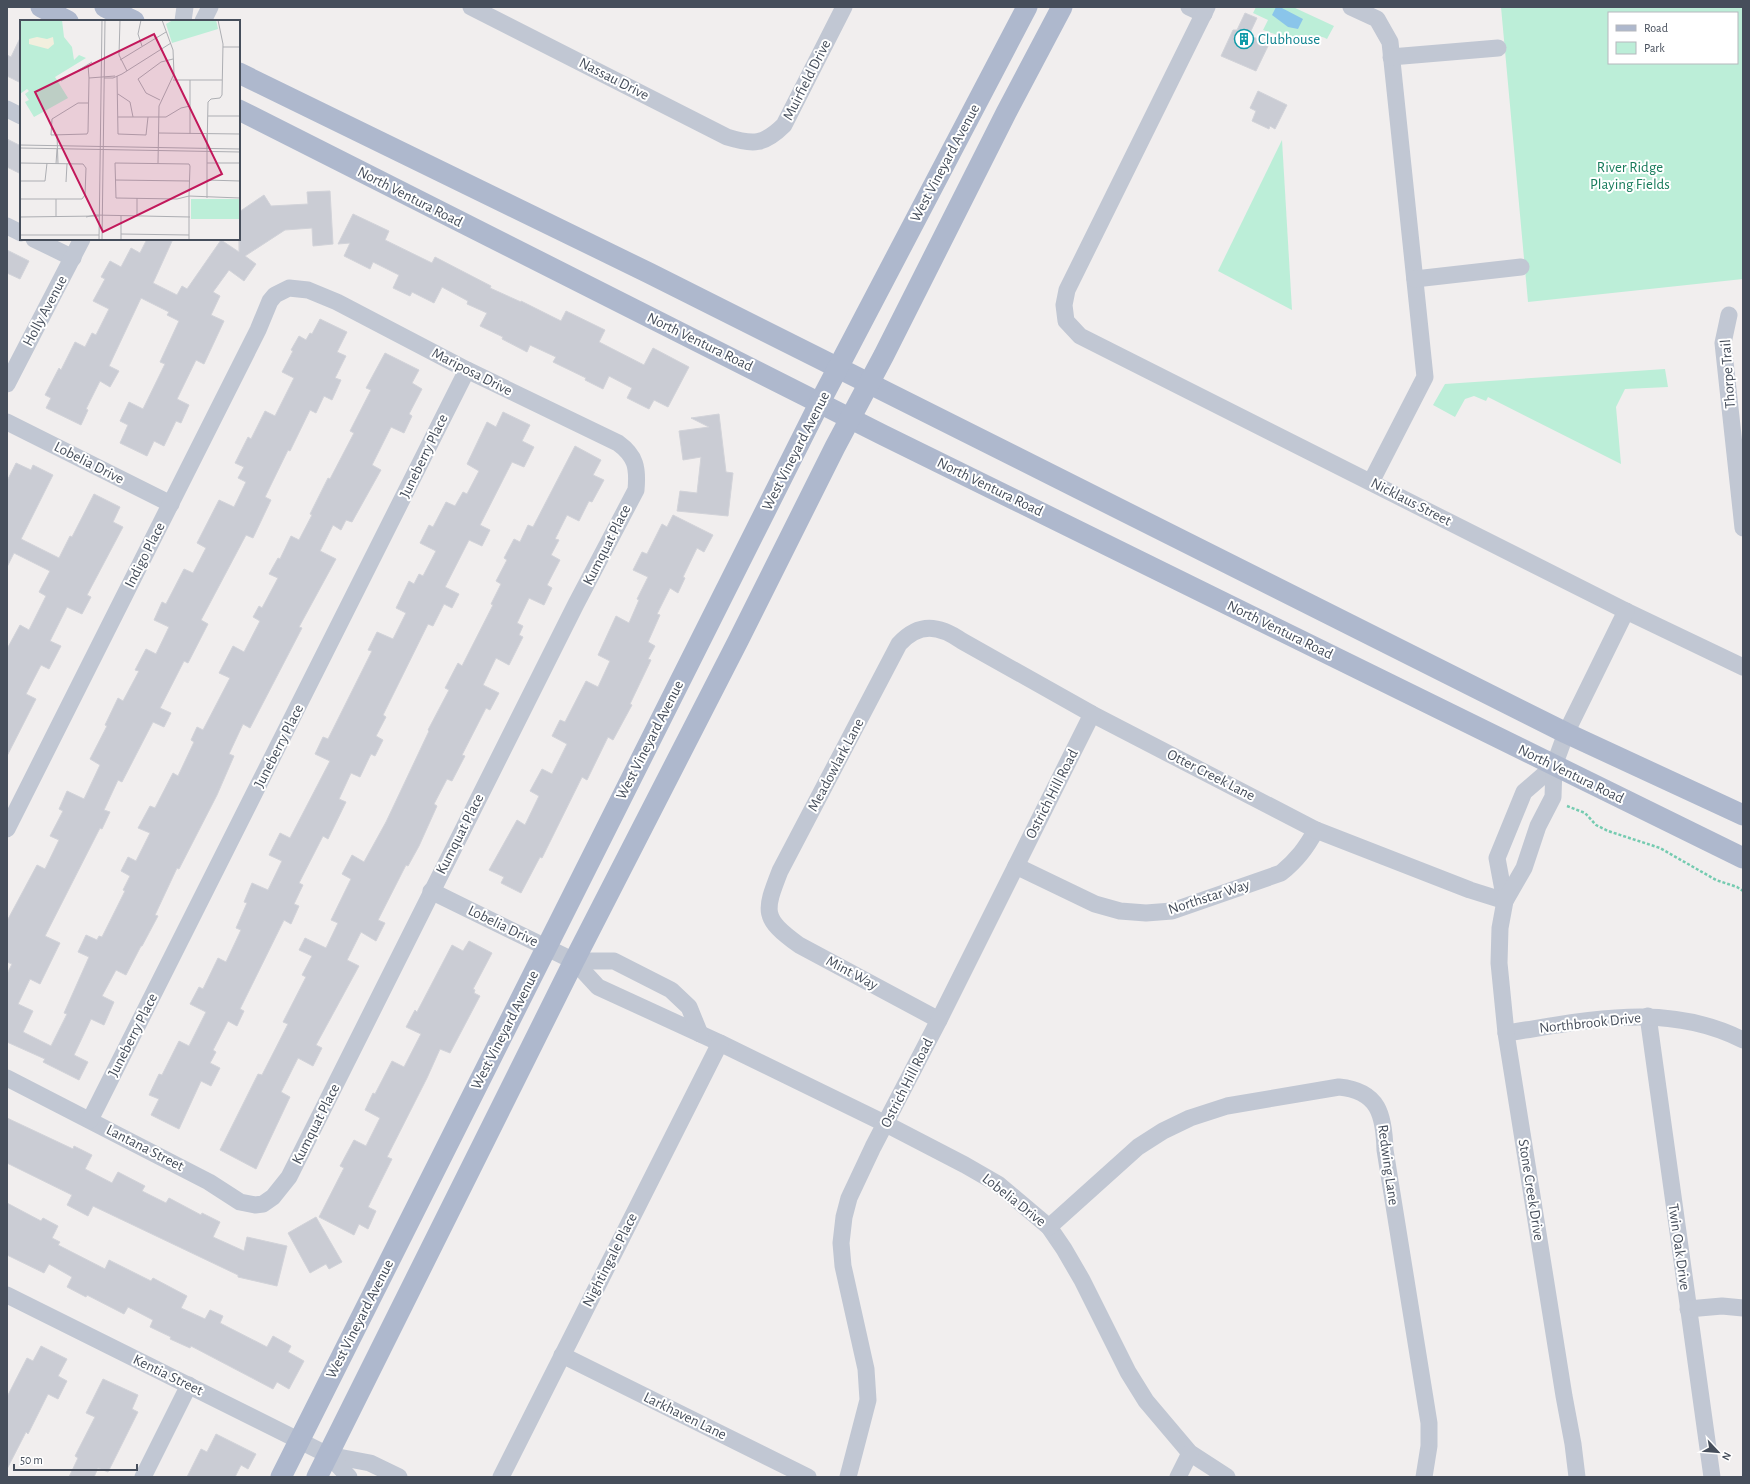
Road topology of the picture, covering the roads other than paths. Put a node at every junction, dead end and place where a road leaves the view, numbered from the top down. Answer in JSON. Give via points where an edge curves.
{"nodes":[{"id":1,"x":41,"y":7,"type":"edge"},
{"id":2,"x":105,"y":7,"type":"edge"},
{"id":3,"x":185,"y":7,"type":"edge"},
{"id":4,"x":210,"y":7,"type":"edge"},
{"id":5,"x":471,"y":7,"type":"edge"},
{"id":6,"x":844,"y":7,"type":"edge"},
{"id":7,"x":1027,"y":7,"type":"edge"},
{"id":8,"x":1062,"y":7,"type":"edge"},
{"id":9,"x":1351,"y":7,"type":"edge"},
{"id":10,"x":1200,"y":9,"type":"edge"},
{"id":11,"x":66,"y":20,"type":"edge"},
{"id":12,"x":132,"y":20,"type":"edge"},
{"id":13,"x":183,"y":20,"type":"edge"},
{"id":14,"x":204,"y":20,"type":"edge"},
{"id":15,"x":1498,"y":48,"type":"dead end"},
{"id":16,"x":1391,"y":57,"type":"junction"},
{"id":17,"x":240,"y":73,"type":"edge"},
{"id":18,"x":7,"y":109,"type":"edge"},
{"id":19,"x":240,"y":111,"type":"edge"},
{"id":20,"x":20,"y":116,"type":"edge"},
{"id":21,"x":760,"y":143,"type":"joint"},
{"id":22,"x":7,"y":226,"type":"edge"},
{"id":23,"x":20,"y":232,"type":"edge"},
{"id":24,"x":36,"y":240,"type":"edge"},
{"id":25,"x":82,"y":240,"type":"edge"},
{"id":26,"x":73,"y":258,"type":"junction"},
{"id":27,"x":1521,"y":267,"type":"dead end"},
{"id":28,"x":1415,"y":279,"type":"junction"},
{"id":29,"x":289,"y":288,"type":"joint"},
{"id":30,"x":1729,"y":315,"type":"dead end"},
{"id":31,"x":838,"y":368,"type":"junction"},
{"id":32,"x":467,"y":370,"type":"junction"},
{"id":33,"x":7,"y":384,"type":"edge"},
{"id":34,"x":868,"y":384,"type":"junction"},
{"id":35,"x":820,"y":402,"type":"junction"},
{"id":36,"x":850,"y":418,"type":"junction"},
{"id":37,"x":7,"y":422,"type":"edge"},
{"id":38,"x":637,"y":476,"type":"joint"},
{"id":39,"x":1371,"y":482,"type":"junction"},
{"id":40,"x":171,"y":504,"type":"junction"},
{"id":41,"x":1743,"y":528,"type":"edge"},
{"id":42,"x":1626,"y":611,"type":"junction"},
{"id":43,"x":927,"y":628,"type":"joint"},
{"id":44,"x":1743,"y":667,"type":"edge"},
{"id":45,"x":1092,"y":714,"type":"junction"},
{"id":46,"x":1566,"y":733,"type":"junction"},
{"id":47,"x":1554,"y":766,"type":"junction"},
{"id":48,"x":1743,"y":815,"type":"edge"},
{"id":49,"x":7,"y":829,"type":"edge"},
{"id":50,"x":1316,"y":830,"type":"junction"},
{"id":51,"x":1743,"y":858,"type":"edge"},
{"id":52,"x":1016,"y":866,"type":"junction"},
{"id":53,"x":431,"y":891,"type":"junction"},
{"id":54,"x":1505,"y":901,"type":"junction"},
{"id":55,"x":771,"y":919,"type":"joint"},
{"id":56,"x":546,"y":947,"type":"junction"},
{"id":57,"x":574,"y":961,"type":"junction"},
{"id":58,"x":1648,"y":1016,"type":"junction"},
{"id":59,"x":939,"y":1020,"type":"junction"},
{"id":60,"x":1506,"y":1033,"type":"junction"},
{"id":61,"x":700,"y":1034,"type":"junction"},
{"id":62,"x":1743,"y":1040,"type":"edge"},
{"id":63,"x":720,"y":1043,"type":"junction"},
{"id":64,"x":7,"y":1078,"type":"edge"},
{"id":65,"x":90,"y":1120,"type":"junction"},
{"id":66,"x":886,"y":1124,"type":"junction"},
{"id":67,"x":280,"y":1190,"type":"joint"},
{"id":68,"x":1049,"y":1226,"type":"junction"},
{"id":69,"x":8,"y":1299,"type":"edge"},
{"id":70,"x":1743,"y":1308,"type":"edge"},
{"id":71,"x":1688,"y":1309,"type":"junction"},
{"id":72,"x":562,"y":1355,"type":"junction"},
{"id":73,"x":189,"y":1385,"type":"junction"},
{"id":74,"x":299,"y":1441,"type":"junction"},
{"id":75,"x":1190,"y":1453,"type":"junction"},
{"id":76,"x":328,"y":1456,"type":"junction"},
{"id":77,"x":143,"y":1477,"type":"edge"},
{"id":78,"x":280,"y":1477,"type":"edge"},
{"id":79,"x":317,"y":1477,"type":"edge"},
{"id":80,"x":349,"y":1477,"type":"edge"},
{"id":81,"x":399,"y":1477,"type":"edge"},
{"id":82,"x":501,"y":1477,"type":"edge"},
{"id":83,"x":808,"y":1477,"type":"edge"},
{"id":84,"x":848,"y":1477,"type":"edge"},
{"id":85,"x":1178,"y":1477,"type":"edge"},
{"id":86,"x":1227,"y":1477,"type":"edge"},
{"id":87,"x":1424,"y":1477,"type":"edge"},
{"id":88,"x":1577,"y":1477,"type":"edge"},
{"id":89,"x":1712,"y":1477,"type":"edge"}],
"edges":[{"from":1,"to":11,"type":"main road"},
{"from":2,"to":12,"type":"main road"},
{"from":3,"to":13,"type":"street"},
{"from":4,"to":14,"type":"street"},
{"from":5,"to":21,"type":"street","name":"Nassau Drive","via":[[726,136],[743,142]]},
{"from":6,"to":21,"type":"street","name":"Muirfield Drive","via":[[784,125],[774,136]]},
{"from":7,"to":31,"type":"main road","name":"West Vineyard Avenue"},
{"from":8,"to":34,"type":"main road","name":"West Vineyard Avenue"},
{"from":9,"to":16,"type":"street","via":[[1377,19],[1390,42]]},
{"from":10,"to":39,"type":"street","name":"Nicklaus Street","via":[[1068,290],[1064,306],[1066,322],[1080,336]]},
{"from":15,"to":16,"type":"street"},
{"from":16,"to":28,"type":"street"},
{"from":17,"to":31,"type":"main road"},
{"from":18,"to":20,"type":"street"},
{"from":19,"to":35,"type":"main road","name":"North Ventura Road"},
{"from":22,"to":23,"type":"street"},
{"from":24,"to":26,"type":"street"},
{"from":25,"to":26,"type":"street","name":"Holly Avenue"},
{"from":26,"to":33,"type":"street","name":"Holly Avenue"},
{"from":27,"to":28,"type":"street"},
{"from":28,"to":39,"type":"street","via":[[1425,377]]},
{"from":29,"to":32,"type":"street","name":"Mariposa Drive","via":[[308,290],[337,302]]},
{"from":29,"to":40,"type":"street","name":"Indigo Place","via":[[275,295],[270,301]]},
{"from":30,"to":41,"type":"street","name":"Thorpe Trail","via":[[1723,343]]},
{"from":31,"to":34,"type":"main road"},
{"from":31,"to":35,"type":"main road","name":"West Vineyard Avenue"},
{"from":32,"to":38,"type":"street","name":"Mariposa Drive","via":[[618,443],[627,450],[636,464]]},
{"from":32,"to":65,"type":"street","name":"Juneberry Place"},
{"from":34,"to":36,"type":"main road","name":"West Vineyard Avenue"},
{"from":34,"to":46,"type":"main road"},
{"from":35,"to":36,"type":"main road","name":"North Ventura Road"},
{"from":35,"to":56,"type":"main road","name":"West Vineyard Avenue"},
{"from":36,"to":47,"type":"main road","name":"North Ventura Road"},
{"from":36,"to":57,"type":"main road","name":"West Vineyard Avenue"},
{"from":37,"to":40,"type":"street","name":"Lobelia Drive"},
{"from":38,"to":53,"type":"street","name":"Kumquat Place","via":[[636,490]]},
{"from":39,"to":42,"type":"street","name":"Nicklaus Street"},
{"from":40,"to":49,"type":"street","name":"Indigo Place"},
{"from":42,"to":44,"type":"street","name":"Nicklaus Street"},
{"from":42,"to":46,"type":"street","name":"Stone Creek Drive"},
{"from":43,"to":45,"type":"street","name":"Otter Creek Lane","via":[[951,634]]},
{"from":43,"to":55,"type":"street","name":"Meadowlark Lane","via":[[906,636],[899,644],[780,871],[769,904]]},
{"from":45,"to":50,"type":"street","name":"Otter Creek Lane"},
{"from":45,"to":52,"type":"street","name":"Ostrich Hill Road"},
{"from":46,"to":47,"type":"street","name":"Stone Creek Drive"},
{"from":46,"to":48,"type":"main road"},
{"from":47,"to":51,"type":"main road","name":"North Ventura Road"},
{"from":47,"to":54,"type":"street","name":"Stone Creek Drive","via":[[1553,798],[1538,826],[1524,868]]},
{"from":47,"to":54,"type":"street","name":"Stone Creek Drive","via":[[1524,792],[1497,858]]},
{"from":50,"to":52,"type":"street","name":"Northstar Way","via":[[1306,848],[1282,873],[1172,911],[1146,913],[1094,904]]},
{"from":50,"to":54,"type":"street","name":"Otter Creek Lane","via":[[1470,890]]},
{"from":52,"to":59,"type":"street","name":"Ostrich Hill Road"},
{"from":53,"to":56,"type":"street","name":"Lobelia Drive"},
{"from":53,"to":67,"type":"street","name":"Kumquat Place","via":[[316,1127]]},
{"from":54,"to":60,"type":"street","name":"Stone Creek Drive","via":[[1500,928],[1499,962]]},
{"from":55,"to":59,"type":"street","name":"Mint Way","via":[[781,932],[799,945]]},
{"from":56,"to":57,"type":"street","name":"Lobelia Drive"},
{"from":56,"to":74,"type":"main road","name":"West Vineyard Avenue"},
{"from":57,"to":61,"type":"street","name":"Lobelia Drive","via":[[598,987]]},
{"from":57,"to":61,"type":"street","name":"Lobelia Drive","via":[[614,961],[671,990],[689,1007]]},
{"from":57,"to":76,"type":"main road","name":"West Vineyard Avenue"},
{"from":58,"to":60,"type":"street","name":"Northbrook Drive","via":[[1611,1017]]},
{"from":58,"to":62,"type":"street","name":"Northbrook Drive","via":[[1680,1019],[1709,1026]]},
{"from":58,"to":71,"type":"street","name":"Twin Oak Drive"},
{"from":59,"to":66,"type":"street","name":"Ostrich Hill Road"},
{"from":60,"to":88,"type":"street","name":"Stone Creek Drive","via":[[1574,1444]]},
{"from":61,"to":63,"type":"street","name":"Lobelia Drive"},
{"from":63,"to":66,"type":"street","name":"Lobelia Drive"},
{"from":63,"to":72,"type":"street","name":"Nightingale Place"},
{"from":64,"to":65,"type":"street","name":"Lantana Street"},
{"from":65,"to":67,"type":"street","name":"Lantana Street","via":[[209,1182],[240,1202],[249,1205],[263,1204]]},
{"from":66,"to":68,"type":"street","name":"Lobelia Drive","via":[[998,1184]]},
{"from":66,"to":84,"type":"street","name":"Ostrich Hill Road","via":[[849,1198],[841,1244],[843,1266],[866,1370],[868,1400]]},
{"from":68,"to":75,"type":"street","name":"Lobelia Drive","via":[[1082,1280],[1146,1401]]},
{"from":68,"to":87,"type":"street","name":"Redwing Lane","via":[[1138,1148],[1163,1131],[1190,1118],[1227,1106],[1339,1087],[1350,1088],[1364,1094],[1380,1111],[1384,1129],[1385,1150],[1429,1423],[1429,1446]]},
{"from":69,"to":73,"type":"street","name":"Kentia Street"},
{"from":70,"to":71,"type":"street","via":[[1722,1306]]},
{"from":71,"to":89,"type":"street","name":"Twin Oak Drive"},
{"from":72,"to":82,"type":"street","name":"Nightingale Place"},
{"from":72,"to":83,"type":"street","name":"Larkhaven Lane"},
{"from":73,"to":74,"type":"street","name":"Kentia Street"},
{"from":73,"to":77,"type":"street"},
{"from":74,"to":76,"type":"street","name":"Kentia Street"},
{"from":74,"to":78,"type":"main road","name":"West Vineyard Avenue"},
{"from":75,"to":85,"type":"street"},
{"from":75,"to":86,"type":"street","name":"Lobelia Drive"},
{"from":76,"to":79,"type":"main road","name":"West Vineyard Avenue"},
{"from":76,"to":80,"type":"street","name":"Kentia Street"},
{"from":76,"to":81,"type":"street","name":"Kentia Street","via":[[370,1463]]}]}
